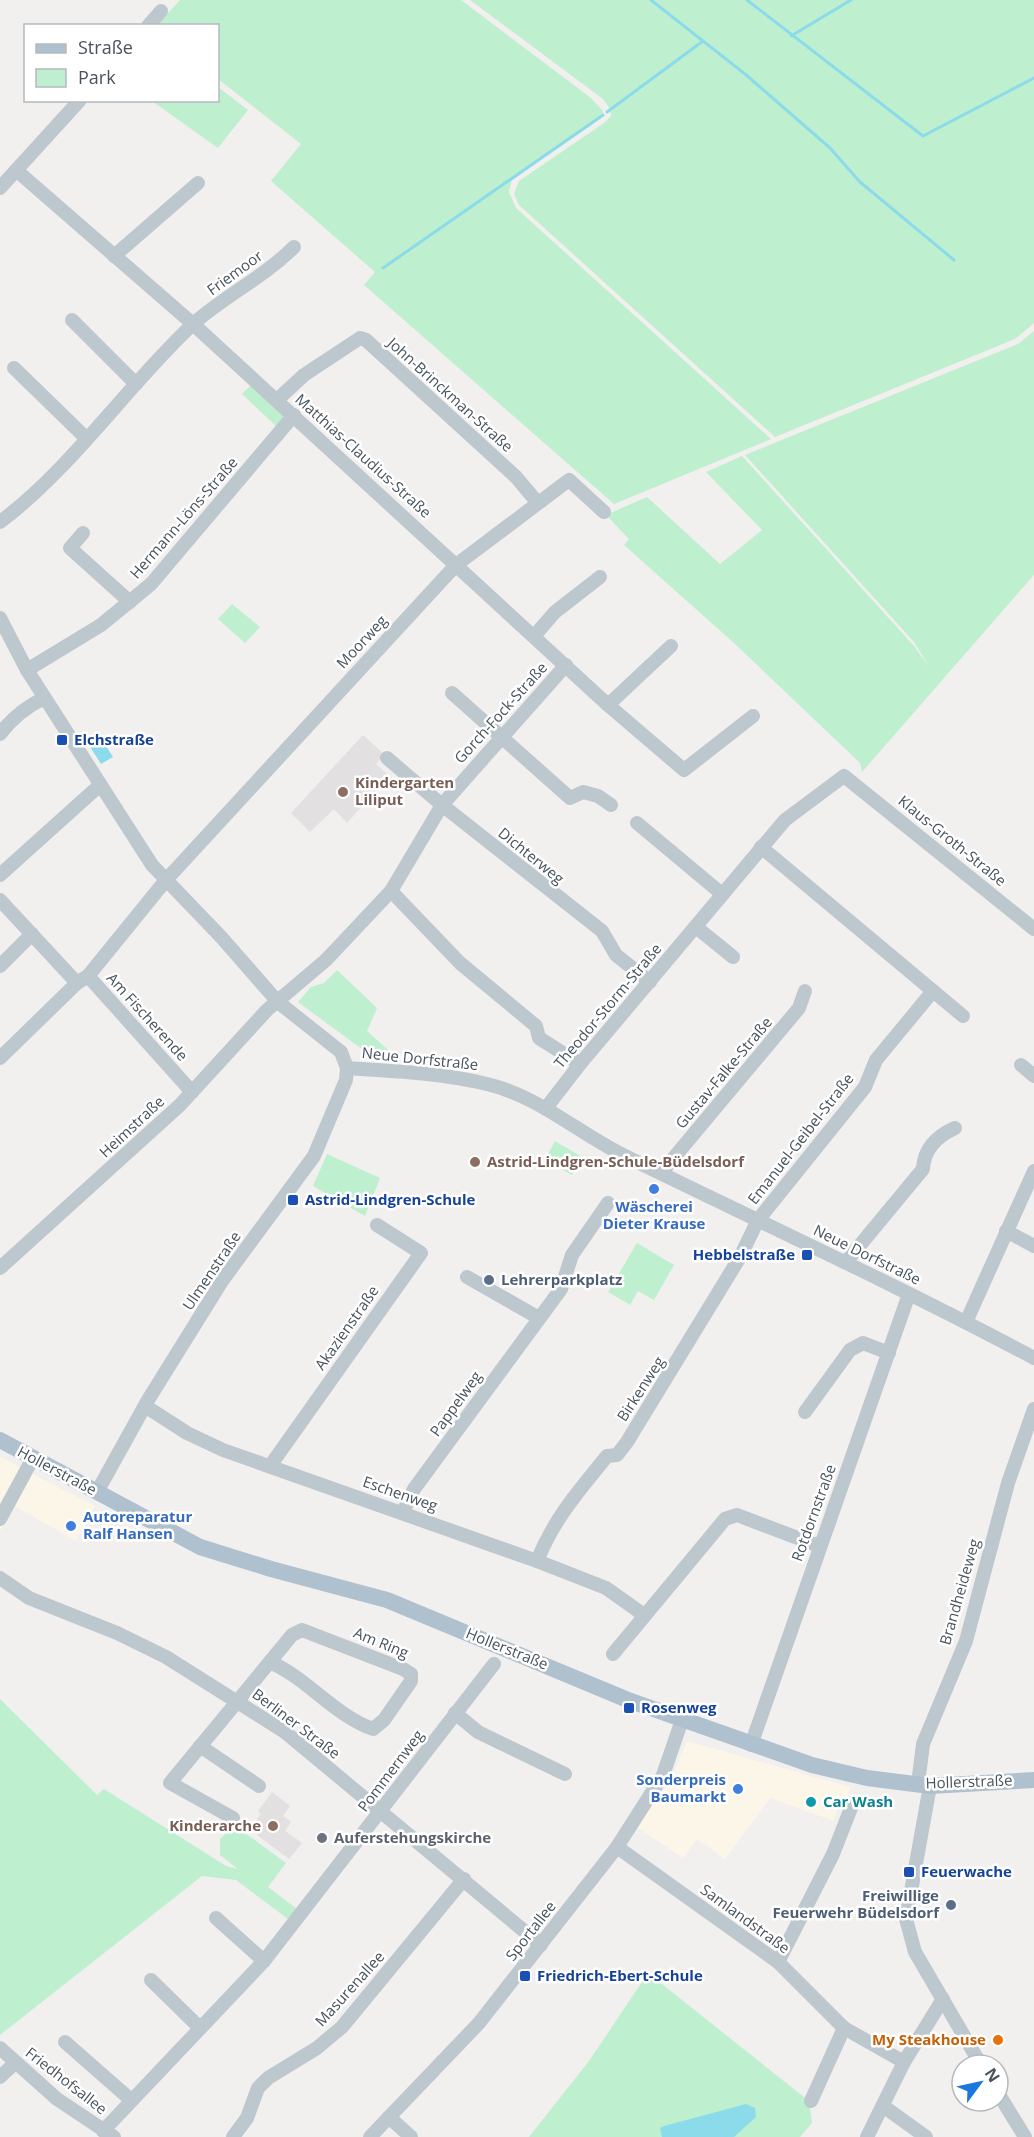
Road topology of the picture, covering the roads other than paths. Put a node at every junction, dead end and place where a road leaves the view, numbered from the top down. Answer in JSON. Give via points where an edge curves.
{"nodes":[{"id":1,"x":161,"y":11,"type":"dead end"},
{"id":2,"x":150,"y":24,"type":"edge"},
{"id":3,"x":78,"y":102,"type":"edge"},
{"id":4,"x":16,"y":171,"type":"junction"},
{"id":5,"x":198,"y":183,"type":"dead end"},
{"id":6,"x":0,"y":188,"type":"edge"},
{"id":7,"x":294,"y":247,"type":"dead end"},
{"id":8,"x":114,"y":256,"type":"junction"},
{"id":9,"x":72,"y":320,"type":"dead end"},
{"id":10,"x":193,"y":324,"type":"junction"},
{"id":11,"x":14,"y":368,"type":"dead end"},
{"id":12,"x":136,"y":384,"type":"junction"},
{"id":13,"x":278,"y":400,"type":"junction"},
{"id":14,"x":294,"y":415,"type":"junction"},
{"id":15,"x":86,"y":438,"type":"junction"},
{"id":16,"x":537,"y":502,"type":"junction"},
{"id":17,"x":604,"y":512,"type":"dead end"},
{"id":18,"x":0,"y":522,"type":"edge"},
{"id":19,"x":83,"y":533,"type":"dead end"},
{"id":20,"x":456,"y":565,"type":"junction"},
{"id":21,"x":600,"y":577,"type":"dead end"},
{"id":22,"x":130,"y":602,"type":"junction"},
{"id":23,"x":0,"y":618,"type":"edge"},
{"id":24,"x":535,"y":635,"type":"junction"},
{"id":25,"x":671,"y":646,"type":"dead end"},
{"id":26,"x":566,"y":664,"type":"junction"},
{"id":27,"x":27,"y":670,"type":"junction"},
{"id":28,"x":452,"y":693,"type":"dead end"},
{"id":29,"x":44,"y":698,"type":"junction"},
{"id":30,"x":608,"y":705,"type":"junction"},
{"id":31,"x":753,"y":716,"type":"dead end"},
{"id":32,"x":0,"y":734,"type":"edge"},
{"id":33,"x":501,"y":737,"type":"junction"},
{"id":34,"x":387,"y":758,"type":"dead end"},
{"id":35,"x":849,"y":778,"type":"joint"},
{"id":36,"x":100,"y":785,"type":"junction"},
{"id":37,"x":442,"y":805,"type":"junction"},
{"id":38,"x":611,"y":805,"type":"dead end"},
{"id":39,"x":637,"y":823,"type":"dead end"},
{"id":40,"x":761,"y":847,"type":"junction"},
{"id":41,"x":0,"y":875,"type":"edge"},
{"id":42,"x":166,"y":880,"type":"junction"},
{"id":43,"x":391,"y":891,"type":"junction"},
{"id":44,"x":722,"y":894,"type":"junction"},
{"id":45,"x":0,"y":900,"type":"edge"},
{"id":46,"x":696,"y":927,"type":"junction"},
{"id":47,"x":1034,"y":929,"type":"edge"},
{"id":48,"x":32,"y":934,"type":"junction"},
{"id":49,"x":733,"y":957,"type":"dead end"},
{"id":50,"x":0,"y":966,"type":"edge"},
{"id":51,"x":83,"y":980,"type":"junction"},
{"id":52,"x":650,"y":982,"type":"junction"},
{"id":53,"x":805,"y":991,"type":"dead end"},
{"id":54,"x":933,"y":992,"type":"junction"},
{"id":55,"x":278,"y":1002,"type":"junction"},
{"id":56,"x":963,"y":1016,"type":"dead end"},
{"id":57,"x":0,"y":1058,"type":"edge"},
{"id":58,"x":580,"y":1064,"type":"junction"},
{"id":59,"x":1021,"y":1065,"type":"dead end"},
{"id":60,"x":347,"y":1068,"type":"junction"},
{"id":61,"x":1034,"y":1076,"type":"edge"},
{"id":62,"x":192,"y":1092,"type":"junction"},
{"id":63,"x":546,"y":1108,"type":"junction"},
{"id":64,"x":955,"y":1128,"type":"dead end"},
{"id":65,"x":662,"y":1173,"type":"junction"},
{"id":66,"x":1033,"y":1175,"type":"edge"},
{"id":67,"x":608,"y":1203,"type":"dead end"},
{"id":68,"x":758,"y":1220,"type":"junction"},
{"id":69,"x":377,"y":1225,"type":"dead end"},
{"id":70,"x":1006,"y":1231,"type":"junction"},
{"id":71,"x":1034,"y":1246,"type":"edge"},
{"id":72,"x":846,"y":1262,"type":"junction"},
{"id":73,"x":0,"y":1268,"type":"edge"},
{"id":74,"x":467,"y":1277,"type":"dead end"},
{"id":75,"x":909,"y":1294,"type":"junction"},
{"id":76,"x":539,"y":1318,"type":"junction"},
{"id":77,"x":966,"y":1322,"type":"junction"},
{"id":78,"x":889,"y":1353,"type":"junction"},
{"id":79,"x":1034,"y":1358,"type":"edge"},
{"id":80,"x":145,"y":1406,"type":"junction"},
{"id":81,"x":1034,"y":1409,"type":"edge"},
{"id":82,"x":805,"y":1412,"type":"dead end"},
{"id":83,"x":0,"y":1440,"type":"edge"},
{"id":84,"x":33,"y":1458,"type":"junction"},
{"id":85,"x":270,"y":1466,"type":"junction"},
{"id":86,"x":97,"y":1492,"type":"junction"},
{"id":87,"x":403,"y":1512,"type":"junction"},
{"id":88,"x":0,"y":1519,"type":"edge"},
{"id":89,"x":819,"y":1546,"type":"junction"},
{"id":90,"x":537,"y":1561,"type":"junction"},
{"id":91,"x":0,"y":1578,"type":"edge"},
{"id":92,"x":644,"y":1615,"type":"junction"},
{"id":93,"x":613,"y":1654,"type":"dead end"},
{"id":94,"x":270,"y":1662,"type":"junction"},
{"id":95,"x":494,"y":1664,"type":"dead end"},
{"id":96,"x":238,"y":1701,"type":"junction"},
{"id":97,"x":455,"y":1713,"type":"junction"},
{"id":98,"x":682,"y":1720,"type":"junction"},
{"id":99,"x":751,"y":1745,"type":"junction"},
{"id":100,"x":200,"y":1746,"type":"junction"},
{"id":101,"x":565,"y":1774,"type":"dead end"},
{"id":102,"x":1034,"y":1780,"type":"edge"},
{"id":103,"x":924,"y":1785,"type":"junction"},
{"id":104,"x":259,"y":1786,"type":"dead end"},
{"id":105,"x":853,"y":1803,"type":"dead end"},
{"id":106,"x":382,"y":1812,"type":"junction"},
{"id":107,"x":233,"y":1818,"type":"dead end"},
{"id":108,"x":617,"y":1847,"type":"junction"},
{"id":109,"x":464,"y":1879,"type":"junction"},
{"id":110,"x":216,"y":1918,"type":"dead end"},
{"id":111,"x":541,"y":1945,"type":"junction"},
{"id":112,"x":264,"y":1961,"type":"junction"},
{"id":113,"x":778,"y":1962,"type":"junction"},
{"id":114,"x":152,"y":1980,"type":"dead end"},
{"id":115,"x":943,"y":1999,"type":"junction"},
{"id":116,"x":199,"y":2027,"type":"junction"},
{"id":117,"x":844,"y":2028,"type":"junction"},
{"id":118,"x":65,"y":2042,"type":"dead end"},
{"id":119,"x":0,"y":2048,"type":"edge"},
{"id":120,"x":974,"y":2053,"type":"edge"},
{"id":121,"x":904,"y":2062,"type":"junction"},
{"id":122,"x":15,"y":2063,"type":"junction"},
{"id":123,"x":0,"y":2077,"type":"edge"},
{"id":124,"x":130,"y":2100,"type":"junction"},
{"id":125,"x":810,"y":2101,"type":"dead end"},
{"id":126,"x":884,"y":2106,"type":"junction"},
{"id":127,"x":1010,"y":2113,"type":"edge"},
{"id":128,"x":389,"y":2117,"type":"junction"},
{"id":129,"x":108,"y":2134,"type":"edge"},
{"id":130,"x":233,"y":2137,"type":"edge"},
{"id":131,"x":370,"y":2137,"type":"edge"},
{"id":132,"x":411,"y":2137,"type":"edge"},
{"id":133,"x":867,"y":2137,"type":"edge"},
{"id":134,"x":926,"y":2137,"type":"edge"},
{"id":135,"x":1025,"y":2137,"type":"edge"}],
"edges":[{"from":1,"to":2,"type":"street"},
{"from":3,"to":4,"type":"street"},
{"from":4,"to":6,"type":"street"},
{"from":4,"to":8,"type":"street","name":"Matthias-Claudius-Straße"},
{"from":5,"to":8,"type":"street"},
{"from":7,"to":10,"type":"street","name":"Friemoor","via":[[278,263]]},
{"from":8,"to":10,"type":"street","name":"Matthias-Claudius-Straße"},
{"from":9,"to":12,"type":"street"},
{"from":10,"to":12,"type":"street","name":"Friemoor"},
{"from":10,"to":13,"type":"street","name":"Matthias-Claudius-Straße"},
{"from":11,"to":15,"type":"street"},
{"from":12,"to":15,"type":"street","name":"Friemoor"},
{"from":13,"to":14,"type":"street","name":"Matthias-Claudius-Straße"},
{"from":13,"to":16,"type":"street","name":"John-Brinckman-Straße","via":[[304,375],[360,338],[366,340],[516,477]]},
{"from":14,"to":20,"type":"street","name":"Matthias-Claudius-Straße"},
{"from":14,"to":22,"type":"street","name":"Hermann-Löns-Straße","via":[[151,584]]},
{"from":15,"to":18,"type":"street","name":"Friemoor"},
{"from":16,"to":17,"type":"street","name":"Moorweg","via":[[569,480]]},
{"from":16,"to":20,"type":"street","name":"Moorweg"},
{"from":19,"to":22,"type":"street","via":[[70,548]]},
{"from":20,"to":24,"type":"street","name":"Matthias-Claudius-Straße"},
{"from":20,"to":42,"type":"street","name":"Moorweg"},
{"from":21,"to":24,"type":"street","via":[[555,612]]},
{"from":22,"to":27,"type":"street","name":"Hermann-Löns-Straße","via":[[101,625]]},
{"from":23,"to":27,"type":"street","name":"Neue Dorfstraße"},
{"from":24,"to":26,"type":"street","name":"Matthias-Claudius-Straße"},
{"from":25,"to":30,"type":"street"},
{"from":26,"to":30,"type":"street","name":"Matthias-Claudius-Straße"},
{"from":26,"to":33,"type":"street","name":"Gorch-Fock-Straße"},
{"from":27,"to":29,"type":"street","name":"Neue Dorfstraße"},
{"from":28,"to":33,"type":"street"},
{"from":29,"to":32,"type":"street","via":[[29,705]]},
{"from":29,"to":36,"type":"street","name":"Neue Dorfstraße"},
{"from":30,"to":31,"type":"street","name":"Matthias-Claudius-Straße","via":[[684,770]]},
{"from":33,"to":37,"type":"street","name":"Gorch-Fock-Straße"},
{"from":33,"to":38,"type":"street","via":[[570,798],[584,792]]},
{"from":34,"to":37,"type":"street","name":"Dichterweg"},
{"from":35,"to":40,"type":"street","name":"Theodor-Storm-Straße","via":[[839,778],[785,820]]},
{"from":35,"to":47,"type":"street","name":"Klaus-Groth-Straße"},
{"from":36,"to":41,"type":"street"},
{"from":36,"to":42,"type":"street","name":"Neue Dorfstraße"},
{"from":37,"to":43,"type":"street","name":"Gorch-Fock-Straße"},
{"from":37,"to":52,"type":"street","name":"Dichterweg","via":[[602,931],[616,955]]},
{"from":39,"to":44,"type":"street"},
{"from":40,"to":44,"type":"street","name":"Theodor-Storm-Straße"},
{"from":40,"to":54,"type":"street"},
{"from":42,"to":51,"type":"street","name":"Am Fischerende"},
{"from":42,"to":55,"type":"street","name":"Neue Dorfstraße"},
{"from":43,"to":55,"type":"street","name":"Gorch-Fock-Straße","via":[[326,960]]},
{"from":43,"to":58,"type":"street","via":[[443,948],[536,1026],[539,1038]]},
{"from":44,"to":46,"type":"street","name":"Theodor-Storm-Straße"},
{"from":45,"to":48,"type":"street"},
{"from":46,"to":49,"type":"street"},
{"from":46,"to":52,"type":"street","name":"Theodor-Storm-Straße"},
{"from":48,"to":50,"type":"street"},
{"from":48,"to":51,"type":"street"},
{"from":51,"to":57,"type":"street"},
{"from":51,"to":62,"type":"street","name":"Am Fischerende"},
{"from":52,"to":58,"type":"street","name":"Theodor-Storm-Straße"},
{"from":53,"to":65,"type":"street","name":"Gustav-Falke-Straße","via":[[799,1008]]},
{"from":54,"to":56,"type":"street"},
{"from":54,"to":68,"type":"street","name":"Emanuel-Geibel-Straße","via":[[876,1060],[865,1087]]},
{"from":55,"to":60,"type":"street","name":"Neue Dorfstraße","via":[[328,1039],[341,1052]]},
{"from":55,"to":62,"type":"street","name":"Heimstraße"},
{"from":58,"to":63,"type":"street","name":"Theodor-Storm-Straße"},
{"from":59,"to":61,"type":"street"},
{"from":60,"to":63,"type":"street","name":"Neue Dorfstraße","via":[[442,1075],[488,1084]]},
{"from":60,"to":80,"type":"street","name":"Ulmenstraße","via":[[346,1080],[314,1156],[222,1281]]},
{"from":62,"to":73,"type":"street","name":"Heimstraße"},
{"from":63,"to":65,"type":"street","name":"Neue Dorfstraße","via":[[594,1140]]},
{"from":64,"to":72,"type":"street","via":[[942,1134],[924,1154],[923,1169]]},
{"from":65,"to":68,"type":"street","name":"Neue Dorfstraße"},
{"from":66,"to":70,"type":"street"},
{"from":67,"to":76,"type":"street","name":"Pappelweg","via":[[572,1255],[561,1289]]},
{"from":68,"to":72,"type":"street","name":"Neue Dorfstraße"},
{"from":68,"to":90,"type":"street","name":"Birkenweg","via":[[740,1257],[633,1432],[617,1455],[607,1456],[568,1504],[550,1529]]},
{"from":69,"to":85,"type":"street","name":"Akazienstraße","via":[[421,1253]]},
{"from":70,"to":71,"type":"street"},
{"from":70,"to":77,"type":"street"},
{"from":72,"to":75,"type":"street","name":"Neue Dorfstraße"},
{"from":74,"to":76,"type":"street"},
{"from":75,"to":77,"type":"street","name":"Neue Dorfstraße"},
{"from":75,"to":78,"type":"street","name":"Rotdornstraße"},
{"from":76,"to":87,"type":"street","name":"Pappelweg","via":[[414,1489]]},
{"from":77,"to":79,"type":"street","name":"Neue Dorfstraße"},
{"from":78,"to":82,"type":"street","via":[[863,1343],[850,1350]]},
{"from":78,"to":89,"type":"street","name":"Rotdornstraße"},
{"from":80,"to":85,"type":"street","name":"Eschenweg","via":[[223,1450]]},
{"from":80,"to":86,"type":"street","name":"Ulmenstraße"},
{"from":81,"to":103,"type":"street","name":"Brandheideweg","via":[[1008,1484],[966,1641],[923,1744]]},
{"from":83,"to":84,"type":"main road","name":"Hollerstraße"},
{"from":84,"to":86,"type":"main road","name":"Hollerstraße"},
{"from":84,"to":88,"type":"street"},
{"from":85,"to":87,"type":"street","name":"Eschenweg"},
{"from":86,"to":98,"type":"main road","name":"Hollerstraße","via":[[200,1547],[387,1600]]},
{"from":87,"to":90,"type":"street","name":"Eschenweg"},
{"from":89,"to":92,"type":"street","via":[[736,1515],[725,1520]]},
{"from":89,"to":99,"type":"street","name":"Rotdornstraße"},
{"from":90,"to":92,"type":"street","name":"Eschenweg","via":[[606,1588]]},
{"from":91,"to":96,"type":"street","name":"Berliner Straße","via":[[29,1598],[166,1657]]},
{"from":92,"to":93,"type":"street"},
{"from":94,"to":94,"type":"street","name":"Am Ring","via":[[292,1635],[302,1630],[403,1669],[411,1674],[411,1681],[384,1720],[373,1729],[356,1723],[291,1671]]},
{"from":94,"to":96,"type":"street","name":"Am Ring"},
{"from":95,"to":97,"type":"street","name":"Pommernweg"},
{"from":96,"to":100,"type":"street","name":"Am Ring"},
{"from":96,"to":106,"type":"street","name":"Berliner Straße","via":[[285,1732]]},
{"from":97,"to":101,"type":"street","via":[[478,1732]]},
{"from":97,"to":106,"type":"street","name":"Pommernweg"},
{"from":98,"to":99,"type":"main road","name":"Hollerstraße"},
{"from":98,"to":108,"type":"street","name":"Sportallee","via":[[663,1775]]},
{"from":99,"to":103,"type":"main road","name":"Hollerstraße","via":[[867,1779]]},
{"from":100,"to":104,"type":"street"},
{"from":100,"to":107,"type":"street","name":"Am Ring","via":[[170,1783]]},
{"from":102,"to":103,"type":"main road","name":"Hollerstraße"},
{"from":103,"to":115,"type":"street","name":"Brandheideweg","via":[[906,1919],[915,1952]]},
{"from":105,"to":113,"type":"street","via":[[833,1854]]},
{"from":106,"to":109,"type":"street","name":"Berliner Straße"},
{"from":106,"to":112,"type":"street","name":"Pommernweg"},
{"from":108,"to":111,"type":"street","name":"Sportallee"},
{"from":108,"to":113,"type":"street","name":"Samlandstraße"},
{"from":109,"to":111,"type":"street","name":"Berliner Straße"},
{"from":109,"to":130,"type":"street","name":"Masurenallee","via":[[342,2027],[258,2088],[247,2118]]},
{"from":110,"to":112,"type":"street"},
{"from":111,"to":128,"type":"street","name":"Sportallee","via":[[479,2023]]},
{"from":112,"to":116,"type":"street","name":"Pommernweg"},
{"from":113,"to":117,"type":"street","name":"Samlandstraße"},
{"from":114,"to":116,"type":"street"},
{"from":115,"to":120,"type":"street","name":"Brandheideweg"},
{"from":115,"to":121,"type":"street"},
{"from":116,"to":124,"type":"street","name":"Pommernweg"},
{"from":117,"to":121,"type":"street","name":"Samlandstraße"},
{"from":117,"to":125,"type":"street"},
{"from":118,"to":124,"type":"street"},
{"from":119,"to":122,"type":"street","name":"Friedhofsallee"},
{"from":121,"to":126,"type":"street"},
{"from":122,"to":123,"type":"street"},
{"from":122,"to":129,"type":"street","name":"Friedhofsallee"},
{"from":124,"to":129,"type":"street","name":"Pommernweg"},
{"from":126,"to":133,"type":"street"},
{"from":126,"to":134,"type":"street"},
{"from":127,"to":135,"type":"street"},
{"from":128,"to":131,"type":"street","name":"Sportallee"},
{"from":128,"to":132,"type":"street"}]}
